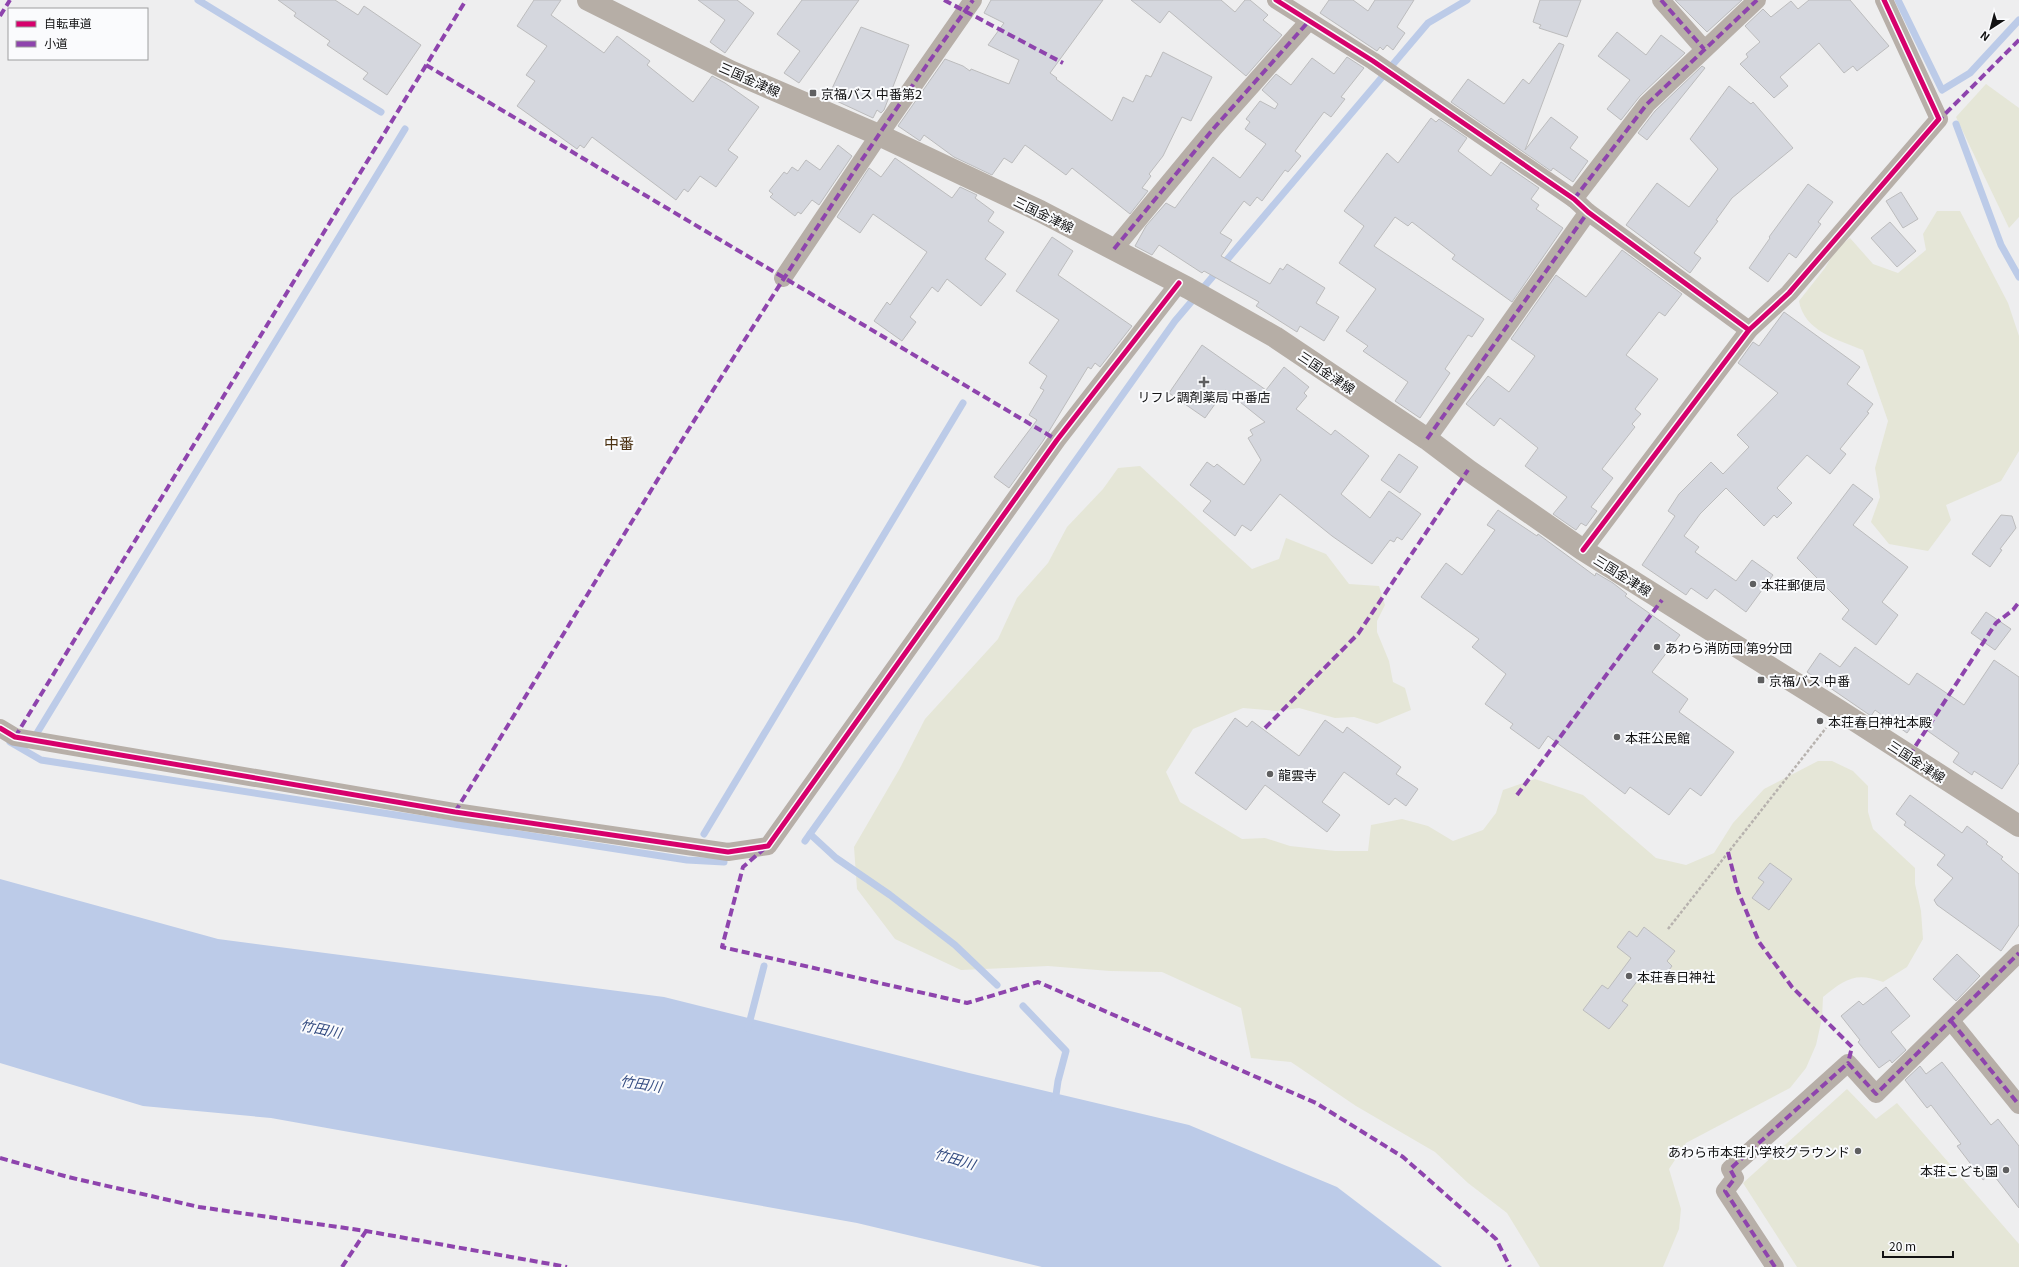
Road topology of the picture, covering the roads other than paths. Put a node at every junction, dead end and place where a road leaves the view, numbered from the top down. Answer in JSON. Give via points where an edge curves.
{"nodes":[{"id":1,"x":588,"y":0,"type":"edge"},
{"id":2,"x":973,"y":0,"type":"edge"},
{"id":3,"x":1276,"y":0,"type":"edge"},
{"id":4,"x":1661,"y":0,"type":"edge"},
{"id":5,"x":1757,"y":0,"type":"edge"},
{"id":6,"x":1884,"y":0,"type":"edge"},
{"id":7,"x":1309,"y":21,"type":"junction"},
{"id":8,"x":1704,"y":49,"type":"junction"},
{"id":9,"x":879,"y":134,"type":"junction"},
{"id":10,"x":1574,"y":199,"type":"junction"},
{"id":11,"x":1588,"y":212,"type":"junction"},
{"id":12,"x":1114,"y":249,"type":"junction"},
{"id":13,"x":783,"y":278,"type":"dead end"},
{"id":14,"x":1191,"y":290,"type":"junction"},
{"id":15,"x":1749,"y":330,"type":"junction"},
{"id":16,"x":1427,"y":439,"type":"junction"},
{"id":17,"x":1583,"y":550,"type":"junction"},
{"id":18,"x":0,"y":728,"type":"edge"},
{"id":19,"x":2019,"y":826,"type":"edge"},
{"id":20,"x":2019,"y":953,"type":"edge"},
{"id":21,"x":1952,"y":1021,"type":"junction"},
{"id":22,"x":2019,"y":1106,"type":"edge"},
{"id":23,"x":1775,"y":1267,"type":"edge"}],
"edges":[{"from":1,"to":9,"type":"main road","name":"三国金津線","via":[[730,71]]},
{"from":2,"to":9,"type":"street"},
{"from":3,"to":7,"type":"street"},
{"from":4,"to":8,"type":"street"},
{"from":5,"to":8,"type":"street"},
{"from":6,"to":15,"type":"street","via":[[1939,119],[1789,293]]},
{"from":7,"to":10,"type":"street","via":[[1365,56]]},
{"from":7,"to":12,"type":"street","via":[[1214,128]]},
{"from":8,"to":10,"type":"street","via":[[1647,104]]},
{"from":9,"to":12,"type":"main road","name":"三国金津線"},
{"from":9,"to":13,"type":"street"},
{"from":10,"to":11,"type":"street"},
{"from":11,"to":15,"type":"street"},
{"from":11,"to":16,"type":"street"},
{"from":12,"to":14,"type":"main road","name":"三国金津線"},
{"from":14,"to":16,"type":"main road","name":"三国金津線","via":[[1274,337]]},
{"from":14,"to":18,"type":"street","via":[[1057,440],[768,846],[728,852],[455,812],[15,737]]},
{"from":15,"to":17,"type":"street"},
{"from":16,"to":17,"type":"main road","name":"三国金津線"},
{"from":17,"to":19,"type":"main road","name":"三国金津線"},
{"from":20,"to":21,"type":"street"},
{"from":21,"to":22,"type":"street"},
{"from":21,"to":23,"type":"street","via":[[1876,1094],[1848,1063],[1730,1169],[1735,1178],[1725,1191]]}]}
